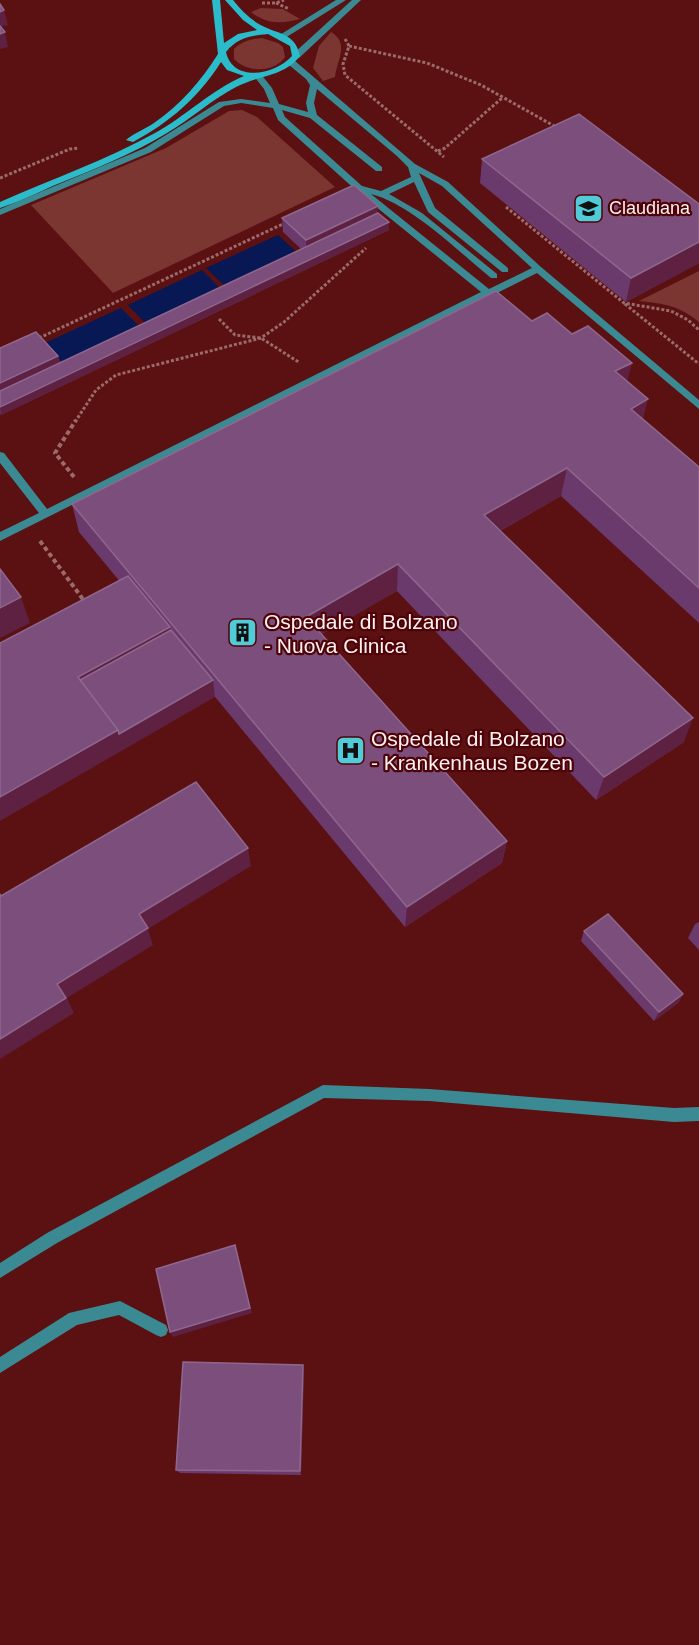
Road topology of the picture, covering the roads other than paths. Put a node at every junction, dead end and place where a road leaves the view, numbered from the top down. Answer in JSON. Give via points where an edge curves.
{"nodes":[{"id":1,"x":216,"y":0,"type":"edge"},
{"id":2,"x":229,"y":0,"type":"edge"},
{"id":3,"x":342,"y":0,"type":"edge"},
{"id":4,"x":357,"y":0,"type":"edge"},
{"id":5,"x":277,"y":34,"type":"junction"},
{"id":6,"x":222,"y":53,"type":"junction"},
{"id":7,"x":294,"y":60,"type":"junction"},
{"id":8,"x":256,"y":75,"type":"junction"},
{"id":9,"x":308,"y":76,"type":"junction"},
{"id":10,"x":276,"y":106,"type":"junction"},
{"id":11,"x":314,"y":116,"type":"junction"},
{"id":12,"x":412,"y":166,"type":"junction"},
{"id":13,"x":379,"y":169,"type":"dead end"},
{"id":14,"x":416,"y":178,"type":"junction"},
{"id":15,"x":359,"y":188,"type":"junction"},
{"id":16,"x":382,"y":194,"type":"junction"},
{"id":17,"x":0,"y":198,"type":"edge"},
{"id":18,"x":0,"y":205,"type":"edge"},
{"id":19,"x":0,"y":212,"type":"edge"},
{"id":20,"x":505,"y":270,"type":"dead end"},
{"id":21,"x":538,"y":270,"type":"junction"},
{"id":22,"x":494,"y":276,"type":"dead end"},
{"id":23,"x":488,"y":293,"type":"junction"},
{"id":24,"x":507,"y":308,"type":"edge"},
{"id":25,"x":699,"y":405,"type":"edge"},
{"id":26,"x":0,"y":456,"type":"edge"},
{"id":27,"x":45,"y":513,"type":"junction"},
{"id":28,"x":0,"y":537,"type":"edge"},
{"id":29,"x":699,"y":1114,"type":"edge"},
{"id":30,"x":0,"y":1271,"type":"edge"},
{"id":31,"x":161,"y":1330,"type":"dead end"},
{"id":32,"x":0,"y":1366,"type":"edge"}],
"edges":[{"from":1,"to":6,"type":"main road"},
{"from":2,"to":5,"type":"main road","via":[[258,27]]},
{"from":3,"to":5,"type":"lane"},
{"from":4,"to":7,"type":"lane"},
{"from":5,"to":6,"type":"main road","via":[[238,36]]},
{"from":5,"to":7,"type":"main road","via":[[294,45]]},
{"from":6,"to":8,"type":"main road","via":[[228,66]]},
{"from":6,"to":17,"type":"main road","via":[[191,95],[138,136]]},
{"from":7,"to":8,"type":"main road","via":[[282,70]]},
{"from":7,"to":9,"type":"lane"},
{"from":8,"to":10,"type":"lane","via":[[268,88]]},
{"from":8,"to":18,"type":"main road","via":[[230,85],[137,146]]},
{"from":9,"to":11,"type":"lane","via":[[314,85],[310,103]]},
{"from":9,"to":12,"type":"lane"},
{"from":10,"to":11,"type":"lane"},
{"from":10,"to":15,"type":"lane","via":[[281,118]]},
{"from":10,"to":19,"type":"lane","via":[[241,101],[222,104],[148,150]]},
{"from":11,"to":13,"type":"lane"},
{"from":12,"to":14,"type":"lane"},
{"from":12,"to":21,"type":"lane","via":[[445,184]]},
{"from":14,"to":16,"type":"lane"},
{"from":14,"to":20,"type":"lane","via":[[431,210]]},
{"from":15,"to":16,"type":"lane"},
{"from":15,"to":23,"type":"lane"},
{"from":16,"to":22,"type":"lane","via":[[419,215]]},
{"from":21,"to":23,"type":"lane"},
{"from":21,"to":25,"type":"lane"},
{"from":23,"to":24,"type":"lane"},
{"from":23,"to":27,"type":"lane"},
{"from":26,"to":27,"type":"lane"},
{"from":27,"to":28,"type":"lane"},
{"from":29,"to":30,"type":"lane","via":[[323,1091],[62,1233]]},
{"from":31,"to":32,"type":"lane","via":[[120,1308],[74,1318]]}]}
